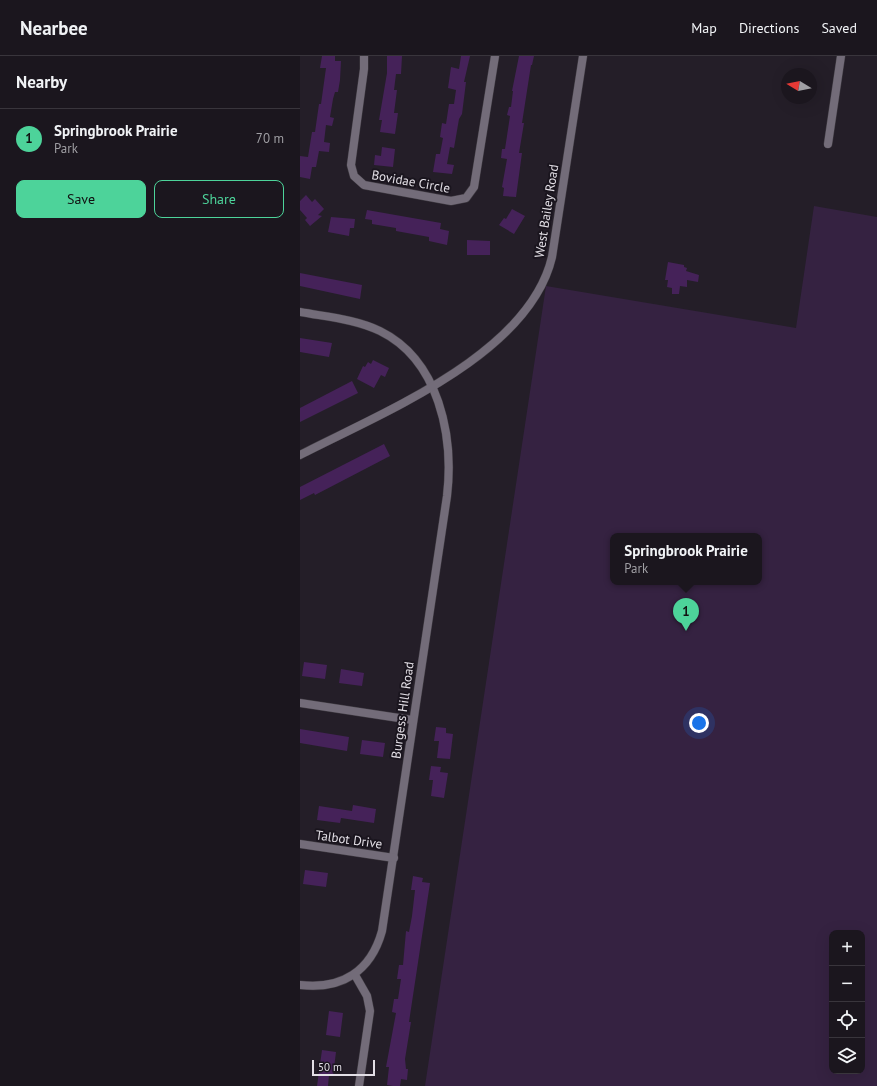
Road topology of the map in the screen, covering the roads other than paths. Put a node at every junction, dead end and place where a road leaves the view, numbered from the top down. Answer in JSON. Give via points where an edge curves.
{"nodes":[{"id":1,"x":364,"y":56,"type":"edge"},
{"id":2,"x":495,"y":56,"type":"edge"},
{"id":3,"x":583,"y":56,"type":"edge"},
{"id":4,"x":841,"y":56,"type":"edge"},
{"id":5,"x":828,"y":144,"type":"dead end"},
{"id":6,"x":300,"y":312,"type":"edge"},
{"id":7,"x":431,"y":386,"type":"junction"},
{"id":8,"x":300,"y":455,"type":"edge"},
{"id":9,"x":300,"y":703,"type":"edge"},
{"id":10,"x":412,"y":720,"type":"junction"},
{"id":11,"x":300,"y":844,"type":"edge"},
{"id":12,"x":394,"y":858,"type":"junction"},
{"id":13,"x":354,"y":975,"type":"junction"},
{"id":14,"x":300,"y":984,"type":"edge"},
{"id":15,"x":359,"y":1086,"type":"edge"}],
"edges":[{"from":1,"to":2,"type":"street","name":"Bovidae Circle","via":[[351,165],[354,176],[364,185],[451,201],[466,198],[474,187]]},
{"from":3,"to":7,"type":"street","name":"West Bailey Road","via":[[549,268],[531,301],[506,332],[468,364]]},
{"from":4,"to":5,"type":"street"},
{"from":6,"to":7,"type":"street","name":"Burgess Hill Road","via":[[358,323],[388,336],[415,359]]},
{"from":7,"to":8,"type":"street","name":"West Bailey Road"},
{"from":7,"to":10,"type":"street","name":"Burgess Hill Road","via":[[445,427],[449,476]]},
{"from":9,"to":10,"type":"street"},
{"from":10,"to":12,"type":"street","name":"Burgess Hill Road"},
{"from":11,"to":12,"type":"street","name":"Talbot Drive"},
{"from":12,"to":13,"type":"street","name":"Burgess Hill Road","via":[[379,942],[370,959]]},
{"from":13,"to":14,"type":"street","name":"Burgess Hill Road","via":[[325,986]]},
{"from":13,"to":15,"type":"street","via":[[367,996],[370,1011]]}]}
